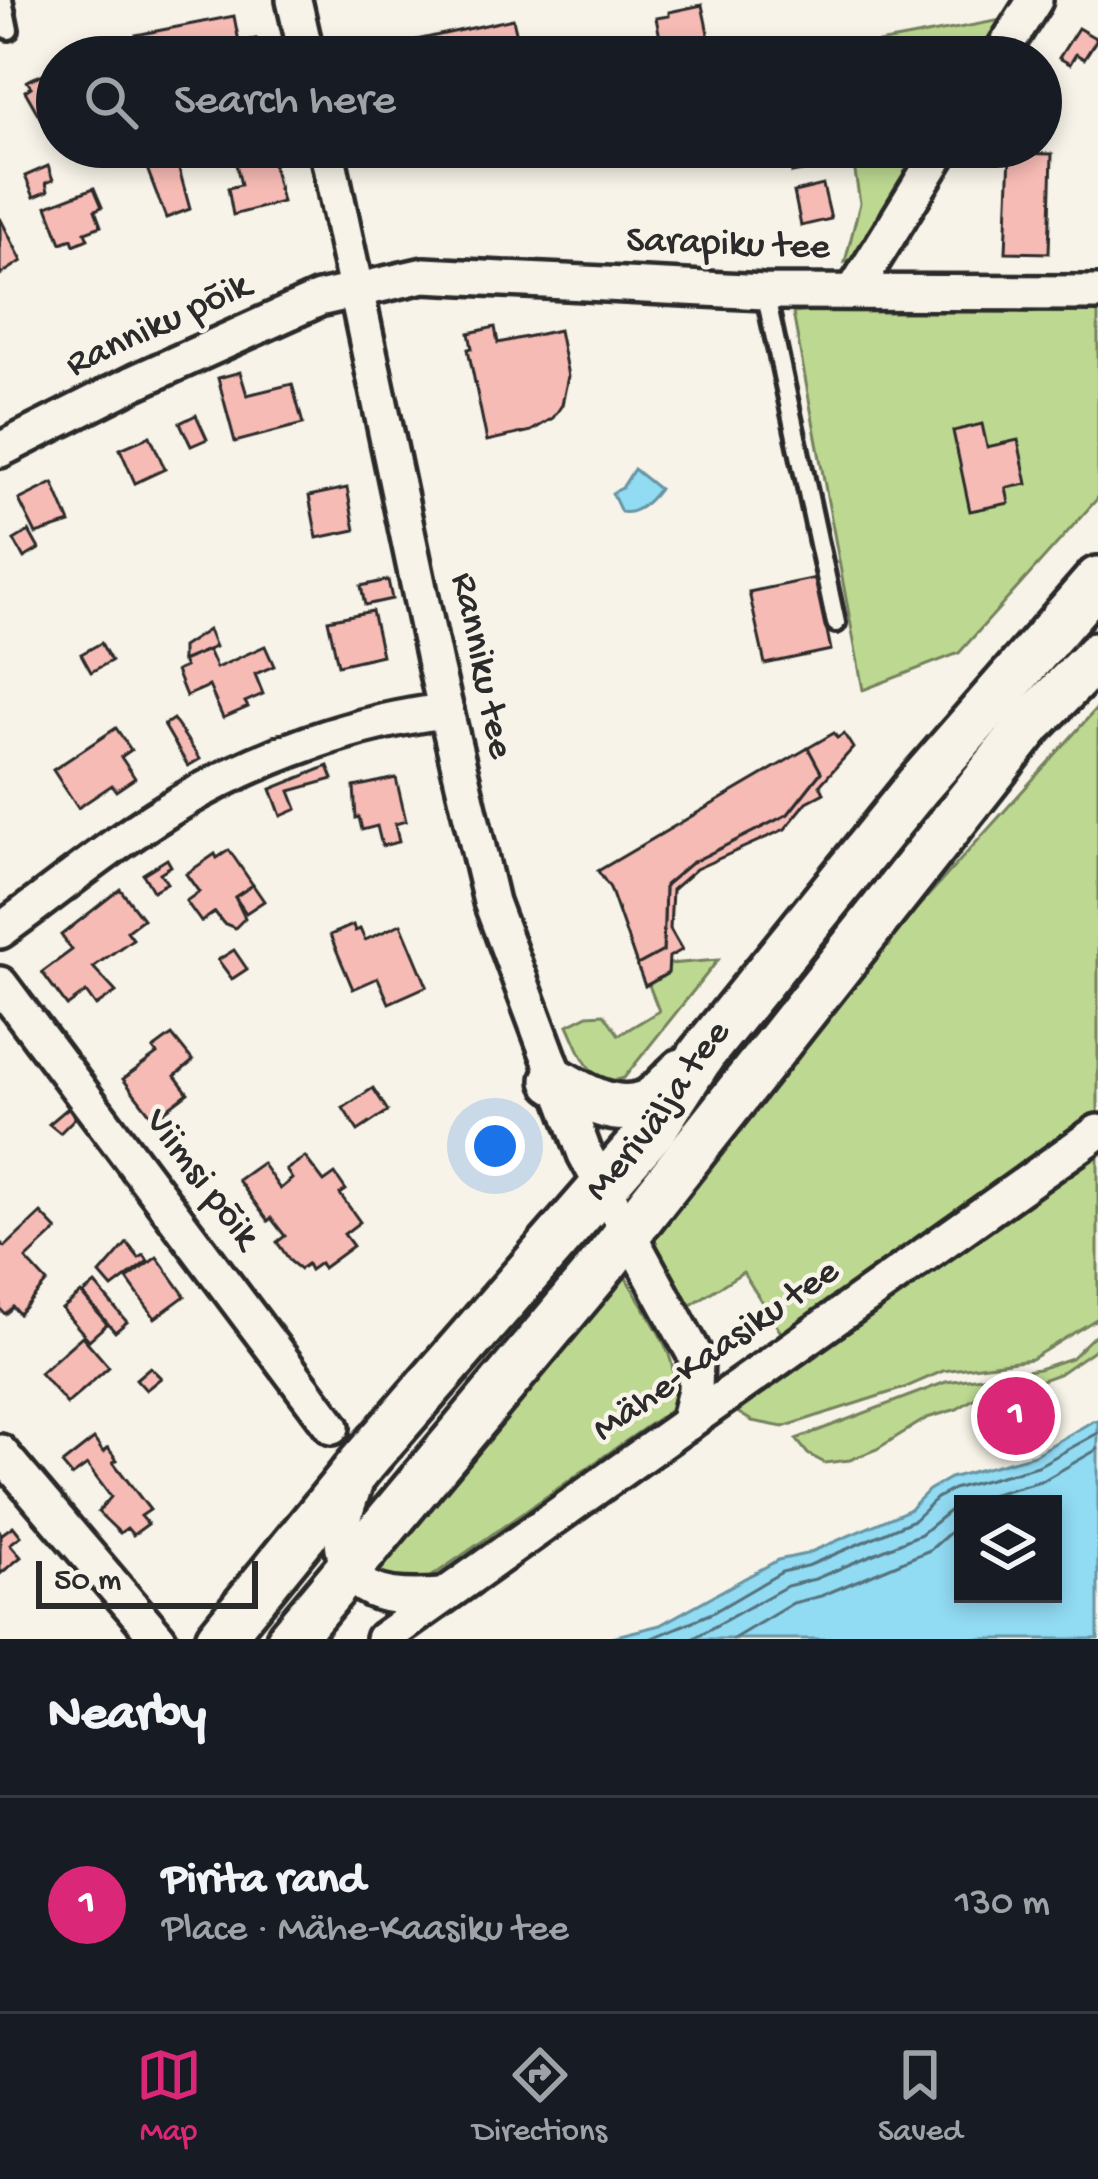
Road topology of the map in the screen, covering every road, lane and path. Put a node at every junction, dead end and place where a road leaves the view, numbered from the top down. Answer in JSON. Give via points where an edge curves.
{"nodes":[{"id":1,"x":3,"y":0,"type":"edge"},
{"id":2,"x":294,"y":0,"type":"edge"},
{"id":3,"x":1035,"y":0,"type":"edge"},
{"id":4,"x":10,"y":31,"type":"dead end"},
{"id":5,"x":302,"y":36,"type":"edge"},
{"id":6,"x":1012,"y":36,"type":"edge"},
{"id":7,"x":331,"y":168,"type":"edge"},
{"id":8,"x":930,"y":168,"type":"edge"},
{"id":9,"x":357,"y":290,"type":"junction"},
{"id":10,"x":854,"y":291,"type":"junction"},
{"id":11,"x":766,"y":292,"type":"junction"},
{"id":12,"x":1098,"y":293,"type":"edge"},
{"id":13,"x":0,"y":450,"type":"edge"},
{"id":14,"x":1098,"y":580,"type":"edge"},
{"id":15,"x":836,"y":623,"type":"dead end"},
{"id":16,"x":1098,"y":655,"type":"edge"},
{"id":17,"x":446,"y":711,"type":"junction"},
{"id":18,"x":0,"y":931,"type":"edge"},
{"id":19,"x":0,"y":984,"type":"edge"},
{"id":20,"x":702,"y":1054,"type":"junction"},
{"id":21,"x":555,"y":1080,"type":"junction"},
{"id":22,"x":1098,"y":1132,"type":"edge"},
{"id":23,"x":601,"y":1189,"type":"junction"},
{"id":24,"x":627,"y":1232,"type":"junction"},
{"id":25,"x":696,"y":1357,"type":"junction"},
{"id":26,"x":775,"y":1362,"type":"junction"},
{"id":27,"x":687,"y":1424,"type":"junction"},
{"id":28,"x":332,"y":1426,"type":"dead end"},
{"id":29,"x":0,"y":1452,"type":"edge"},
{"id":30,"x":362,"y":1463,"type":"junction"},
{"id":31,"x":348,"y":1568,"type":"junction"},
{"id":32,"x":444,"y":1596,"type":"junction"},
{"id":33,"x":159,"y":1639,"type":"edge"},
{"id":34,"x":219,"y":1639,"type":"edge"},
{"id":35,"x":290,"y":1639,"type":"edge"},
{"id":36,"x":383,"y":1639,"type":"edge"}],
"edges":[{"from":1,"to":4,"type":"lane"},
{"from":2,"to":5,"type":"street"},
{"from":3,"to":6,"type":"street"},
{"from":7,"to":9,"type":"street","name":"Ranniku tee"},
{"from":8,"to":10,"type":"street"},
{"from":9,"to":11,"type":"street","name":"Sarapiku tee","via":[[424,275]]},
{"from":9,"to":13,"type":"street","name":"Ranniku põik","via":[[319,299]]},
{"from":9,"to":17,"type":"street","name":"Ranniku tee"},
{"from":10,"to":11,"type":"street","name":"Sarapiku tee"},
{"from":10,"to":12,"type":"street","name":"Sarapiku tee"},
{"from":11,"to":15,"type":"lane"},
{"from":14,"to":20,"type":"main road","name":"Merivälja tee","via":[[918,786]]},
{"from":16,"to":24,"type":"main road","name":"Merivälja tee","via":[[1030,724]]},
{"from":17,"to":18,"type":"street","via":[[308,743],[183,801]]},
{"from":17,"to":21,"type":"street","name":"Ranniku tee","via":[[491,902]]},
{"from":19,"to":28,"type":"street","name":"Viimsi põik"},
{"from":20,"to":21,"type":"main road","via":[[646,1104],[589,1100]]},
{"from":20,"to":23,"type":"main road","name":"Merivälja tee"},
{"from":21,"to":23,"type":"street","name":"Ranniku tee"},
{"from":22,"to":26,"type":"street","name":"Mähe-Kaasiku tee"},
{"from":23,"to":24,"type":"street","name":"Ranniku tee"},
{"from":23,"to":30,"type":"main road","name":"Merivälja tee"},
{"from":24,"to":25,"type":"street","name":"Ranniku tee"},
{"from":24,"to":31,"type":"main road","name":"Merivälja tee"},
{"from":25,"to":26,"type":"street","via":[[730,1368]]},
{"from":25,"to":27,"type":"street"},
{"from":26,"to":27,"type":"street","name":"Mähe-Kaasiku tee"},
{"from":27,"to":32,"type":"street","name":"Mähe-Kaasiku tee"},
{"from":29,"to":33,"type":"street"},
{"from":30,"to":31,"type":"street","via":[[342,1530]]},
{"from":30,"to":34,"type":"main road","name":"Merivälja tee"},
{"from":31,"to":32,"type":"street","via":[[371,1593]]},
{"from":31,"to":35,"type":"main road","name":"Merivälja tee"},
{"from":32,"to":36,"type":"street","name":"Mähe-Kaasiku tee"}]}
